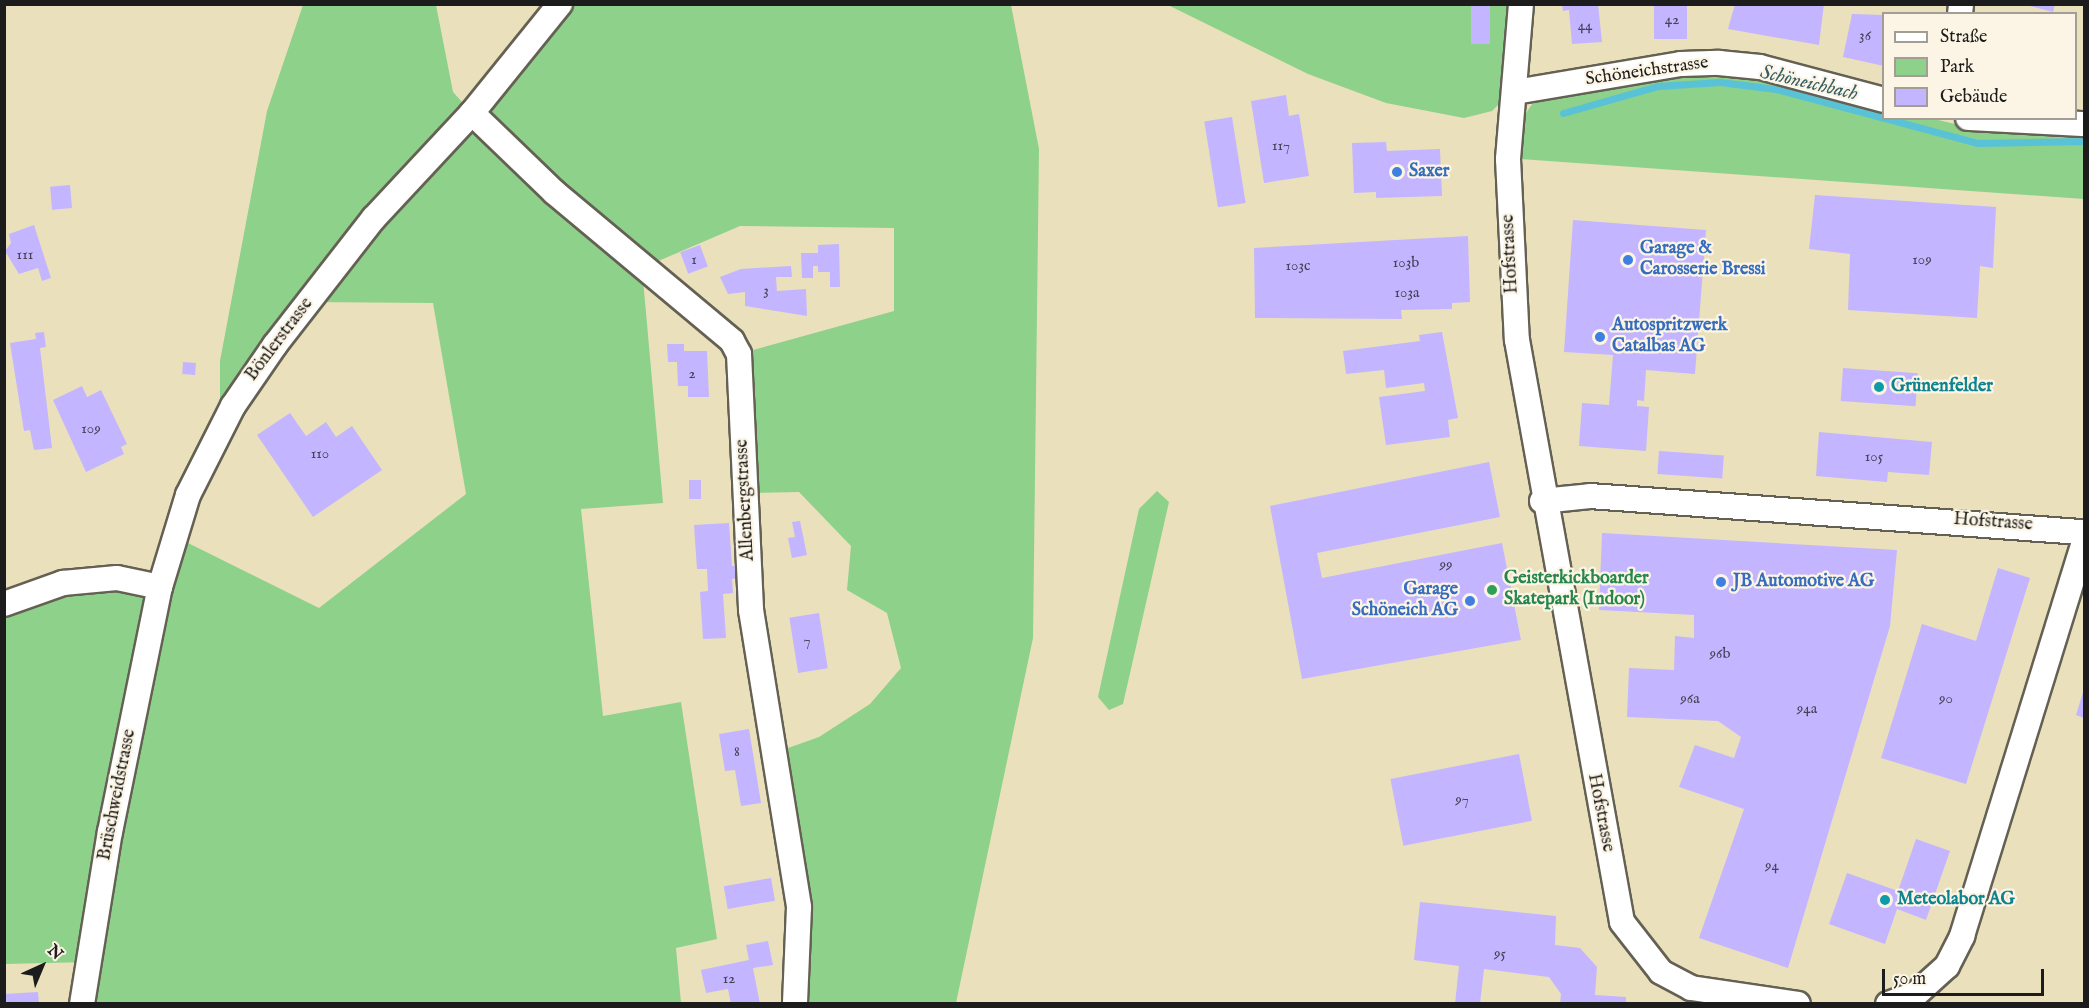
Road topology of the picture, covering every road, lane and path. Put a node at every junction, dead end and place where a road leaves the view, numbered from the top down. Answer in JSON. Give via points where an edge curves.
{"nodes":[{"id":1,"x":560,"y":4,"type":"edge"},
{"id":2,"x":1521,"y":4,"type":"edge"},
{"id":3,"x":1515,"y":92,"type":"junction"},
{"id":4,"x":1882,"y":99,"type":"edge"},
{"id":5,"x":472,"y":113,"type":"junction"},
{"id":6,"x":2007,"y":120,"type":"edge"},
{"id":7,"x":2085,"y":124,"type":"edge"},
{"id":8,"x":1542,"y":501,"type":"junction"},
{"id":9,"x":2085,"y":532,"type":"edge"},
{"id":10,"x":2085,"y":541,"type":"edge"},
{"id":11,"x":160,"y":587,"type":"junction"},
{"id":12,"x":4,"y":604,"type":"edge"},
{"id":13,"x":82,"y":1004,"type":"edge"},
{"id":14,"x":795,"y":1004,"type":"edge"},
{"id":15,"x":1798,"y":1004,"type":"edge"},
{"id":16,"x":1888,"y":1004,"type":"edge"}],
"edges":[{"from":1,"to":5,"type":"street","name":"Bönlerstrasse"},
{"from":2,"to":3,"type":"street","name":"Hofstrasse"},
{"from":3,"to":4,"type":"street","name":"Schöneichstrasse","via":[[1681,64],[1719,63],[1760,67]]},
{"from":3,"to":8,"type":"street","name":"Hofstrasse","via":[[1508,159],[1513,284]]},
{"from":5,"to":11,"type":"street","name":"Bönlerstrasse","via":[[374,218],[247,384],[188,495]]},
{"from":5,"to":14,"type":"street","name":"Allenbergstrasse","via":[[554,192],[732,341],[739,354],[751,610],[799,906]]},
{"from":6,"to":7,"type":"street"},
{"from":8,"to":9,"type":"street","name":"Hofstrasse","via":[[1590,496]]},
{"from":8,"to":15,"type":"street","name":"Hofstrasse","via":[[1622,922],[1661,972],[1691,988]]},
{"from":10,"to":16,"type":"street","via":[[1962,936],[1947,966],[1916,994]]},
{"from":11,"to":12,"type":"street","via":[[117,578],[74,582]]},
{"from":11,"to":13,"type":"street","name":"Brüschweidstrasse","via":[[110,832]]}]}
